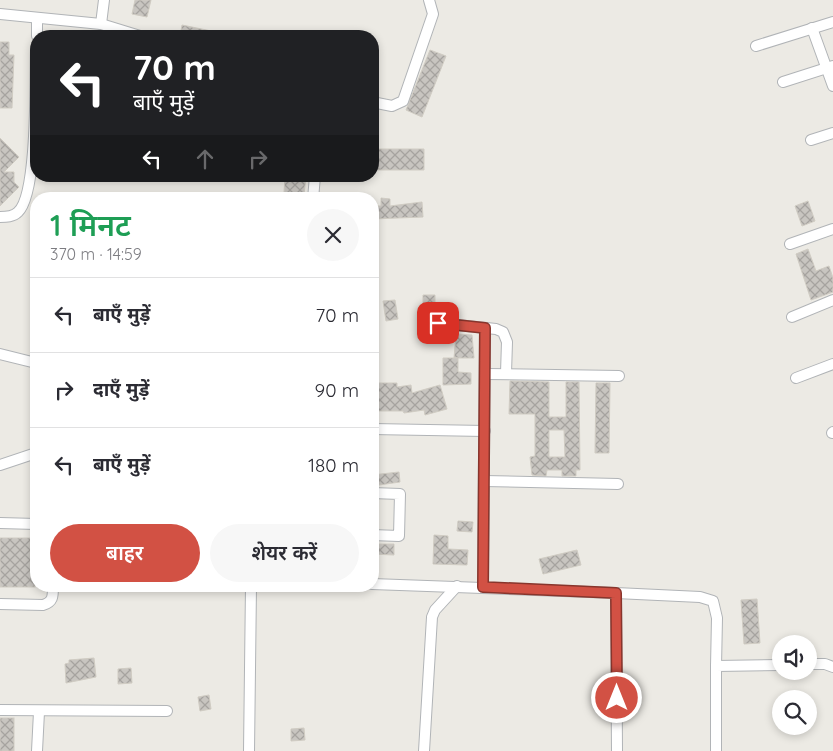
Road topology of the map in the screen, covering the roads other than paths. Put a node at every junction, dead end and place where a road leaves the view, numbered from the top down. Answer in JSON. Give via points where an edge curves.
{"nodes":[{"id":1,"x":104,"y":0,"type":"edge"},
{"id":2,"x":429,"y":0,"type":"edge"},
{"id":3,"x":0,"y":14,"type":"edge"},
{"id":4,"x":37,"y":18,"type":"junction"},
{"id":5,"x":833,"y":22,"type":"edge"},
{"id":6,"x":101,"y":24,"type":"junction"},
{"id":7,"x":812,"y":28,"type":"junction"},
{"id":8,"x":37,"y":30,"type":"edge"},
{"id":9,"x":120,"y":30,"type":"edge"},
{"id":10,"x":756,"y":46,"type":"dead end"},
{"id":11,"x":830,"y":67,"type":"edge"},
{"id":12,"x":783,"y":82,"type":"dead end"},
{"id":13,"x":833,"y":86,"type":"edge"},
{"id":14,"x":379,"y":103,"type":"edge"},
{"id":15,"x":833,"y":133,"type":"edge"},
{"id":16,"x":811,"y":140,"type":"dead end"},
{"id":17,"x":30,"y":178,"type":"edge"},
{"id":18,"x":0,"y":217,"type":"edge"},
{"id":19,"x":833,"y":229,"type":"edge"},
{"id":20,"x":790,"y":244,"type":"dead end"},
{"id":21,"x":833,"y":300,"type":"edge"},
{"id":22,"x":792,"y":317,"type":"dead end"},
{"id":23,"x":438,"y":323,"type":"dead end"},
{"id":24,"x":485,"y":328,"type":"junction"},
{"id":25,"x":0,"y":354,"type":"edge"},
{"id":26,"x":30,"y":362,"type":"edge"},
{"id":27,"x":833,"y":364,"type":"edge"},
{"id":28,"x":506,"y":373,"type":"junction"},
{"id":29,"x":486,"y":374,"type":"junction"},
{"id":30,"x":619,"y":376,"type":"dead end"},
{"id":31,"x":796,"y":378,"type":"dead end"},
{"id":32,"x":379,"y":429,"type":"edge"},
{"id":33,"x":485,"y":431,"type":"junction"},
{"id":34,"x":30,"y":456,"type":"edge"},
{"id":35,"x":0,"y":465,"type":"edge"},
{"id":36,"x":484,"y":481,"type":"junction"},
{"id":37,"x":618,"y":484,"type":"dead end"},
{"id":38,"x":379,"y":493,"type":"edge"},
{"id":39,"x":0,"y":523,"type":"edge"},
{"id":40,"x":30,"y":524,"type":"edge"},
{"id":41,"x":379,"y":535,"type":"edge"},
{"id":42,"x":379,"y":584,"type":"edge"},
{"id":43,"x":457,"y":586,"type":"junction"},
{"id":44,"x":483,"y":587,"type":"junction"},
{"id":45,"x":53,"y":592,"type":"edge"},
{"id":46,"x":251,"y":592,"type":"edge"},
{"id":47,"x":616,"y":593,"type":"junction"},
{"id":48,"x":0,"y":604,"type":"edge"},
{"id":49,"x":817,"y":664,"type":"edge"},
{"id":50,"x":772,"y":665,"type":"edge"},
{"id":51,"x":716,"y":666,"type":"junction"},
{"id":52,"x":833,"y":667,"type":"edge"},
{"id":53,"x":0,"y":710,"type":"edge"},
{"id":54,"x":167,"y":711,"type":"dead end"},
{"id":55,"x":39,"y":712,"type":"junction"},
{"id":56,"x":38,"y":751,"type":"edge"},
{"id":57,"x":249,"y":751,"type":"edge"},
{"id":58,"x":424,"y":751,"type":"edge"},
{"id":59,"x":617,"y":751,"type":"edge"},
{"id":60,"x":716,"y":751,"type":"edge"}],
"edges":[{"from":1,"to":6,"type":"street"},
{"from":2,"to":14,"type":"street","via":[[433,14],[403,101],[392,106]]},
{"from":3,"to":4,"type":"street"},
{"from":4,"to":6,"type":"street"},
{"from":4,"to":8,"type":"street"},
{"from":5,"to":7,"type":"street"},
{"from":6,"to":9,"type":"street"},
{"from":7,"to":10,"type":"street"},
{"from":7,"to":11,"type":"street"},
{"from":11,"to":12,"type":"street"},
{"from":11,"to":13,"type":"street"},
{"from":15,"to":16,"type":"street"},
{"from":17,"to":18,"type":"street","via":[[18,212],[10,217]]},
{"from":19,"to":20,"type":"street"},
{"from":21,"to":22,"type":"street"},
{"from":23,"to":24,"type":"street"},
{"from":24,"to":28,"type":"street","via":[[500,330],[506,335]]},
{"from":24,"to":29,"type":"street"},
{"from":25,"to":26,"type":"street"},
{"from":27,"to":31,"type":"street"},
{"from":28,"to":29,"type":"street"},
{"from":28,"to":30,"type":"street"},
{"from":29,"to":33,"type":"street"},
{"from":32,"to":33,"type":"street"},
{"from":33,"to":36,"type":"street"},
{"from":34,"to":35,"type":"street"},
{"from":36,"to":37,"type":"street"},
{"from":36,"to":44,"type":"street"},
{"from":38,"to":41,"type":"street","via":[[400,494],[399,536]]},
{"from":39,"to":40,"type":"street"},
{"from":42,"to":43,"type":"street"},
{"from":43,"to":44,"type":"street"},
{"from":43,"to":58,"type":"street","via":[[432,617]]},
{"from":44,"to":47,"type":"street"},
{"from":45,"to":48,"type":"street","via":[[53,598],[43,605]]},
{"from":46,"to":57,"type":"street"},
{"from":47,"to":51,"type":"street","via":[[700,597],[713,602],[717,618]]},
{"from":47,"to":59,"type":"street"},
{"from":49,"to":52,"type":"street"},
{"from":50,"to":51,"type":"street"},
{"from":51,"to":60,"type":"street"},
{"from":53,"to":55,"type":"street"},
{"from":54,"to":55,"type":"street"},
{"from":55,"to":56,"type":"street"}]}
